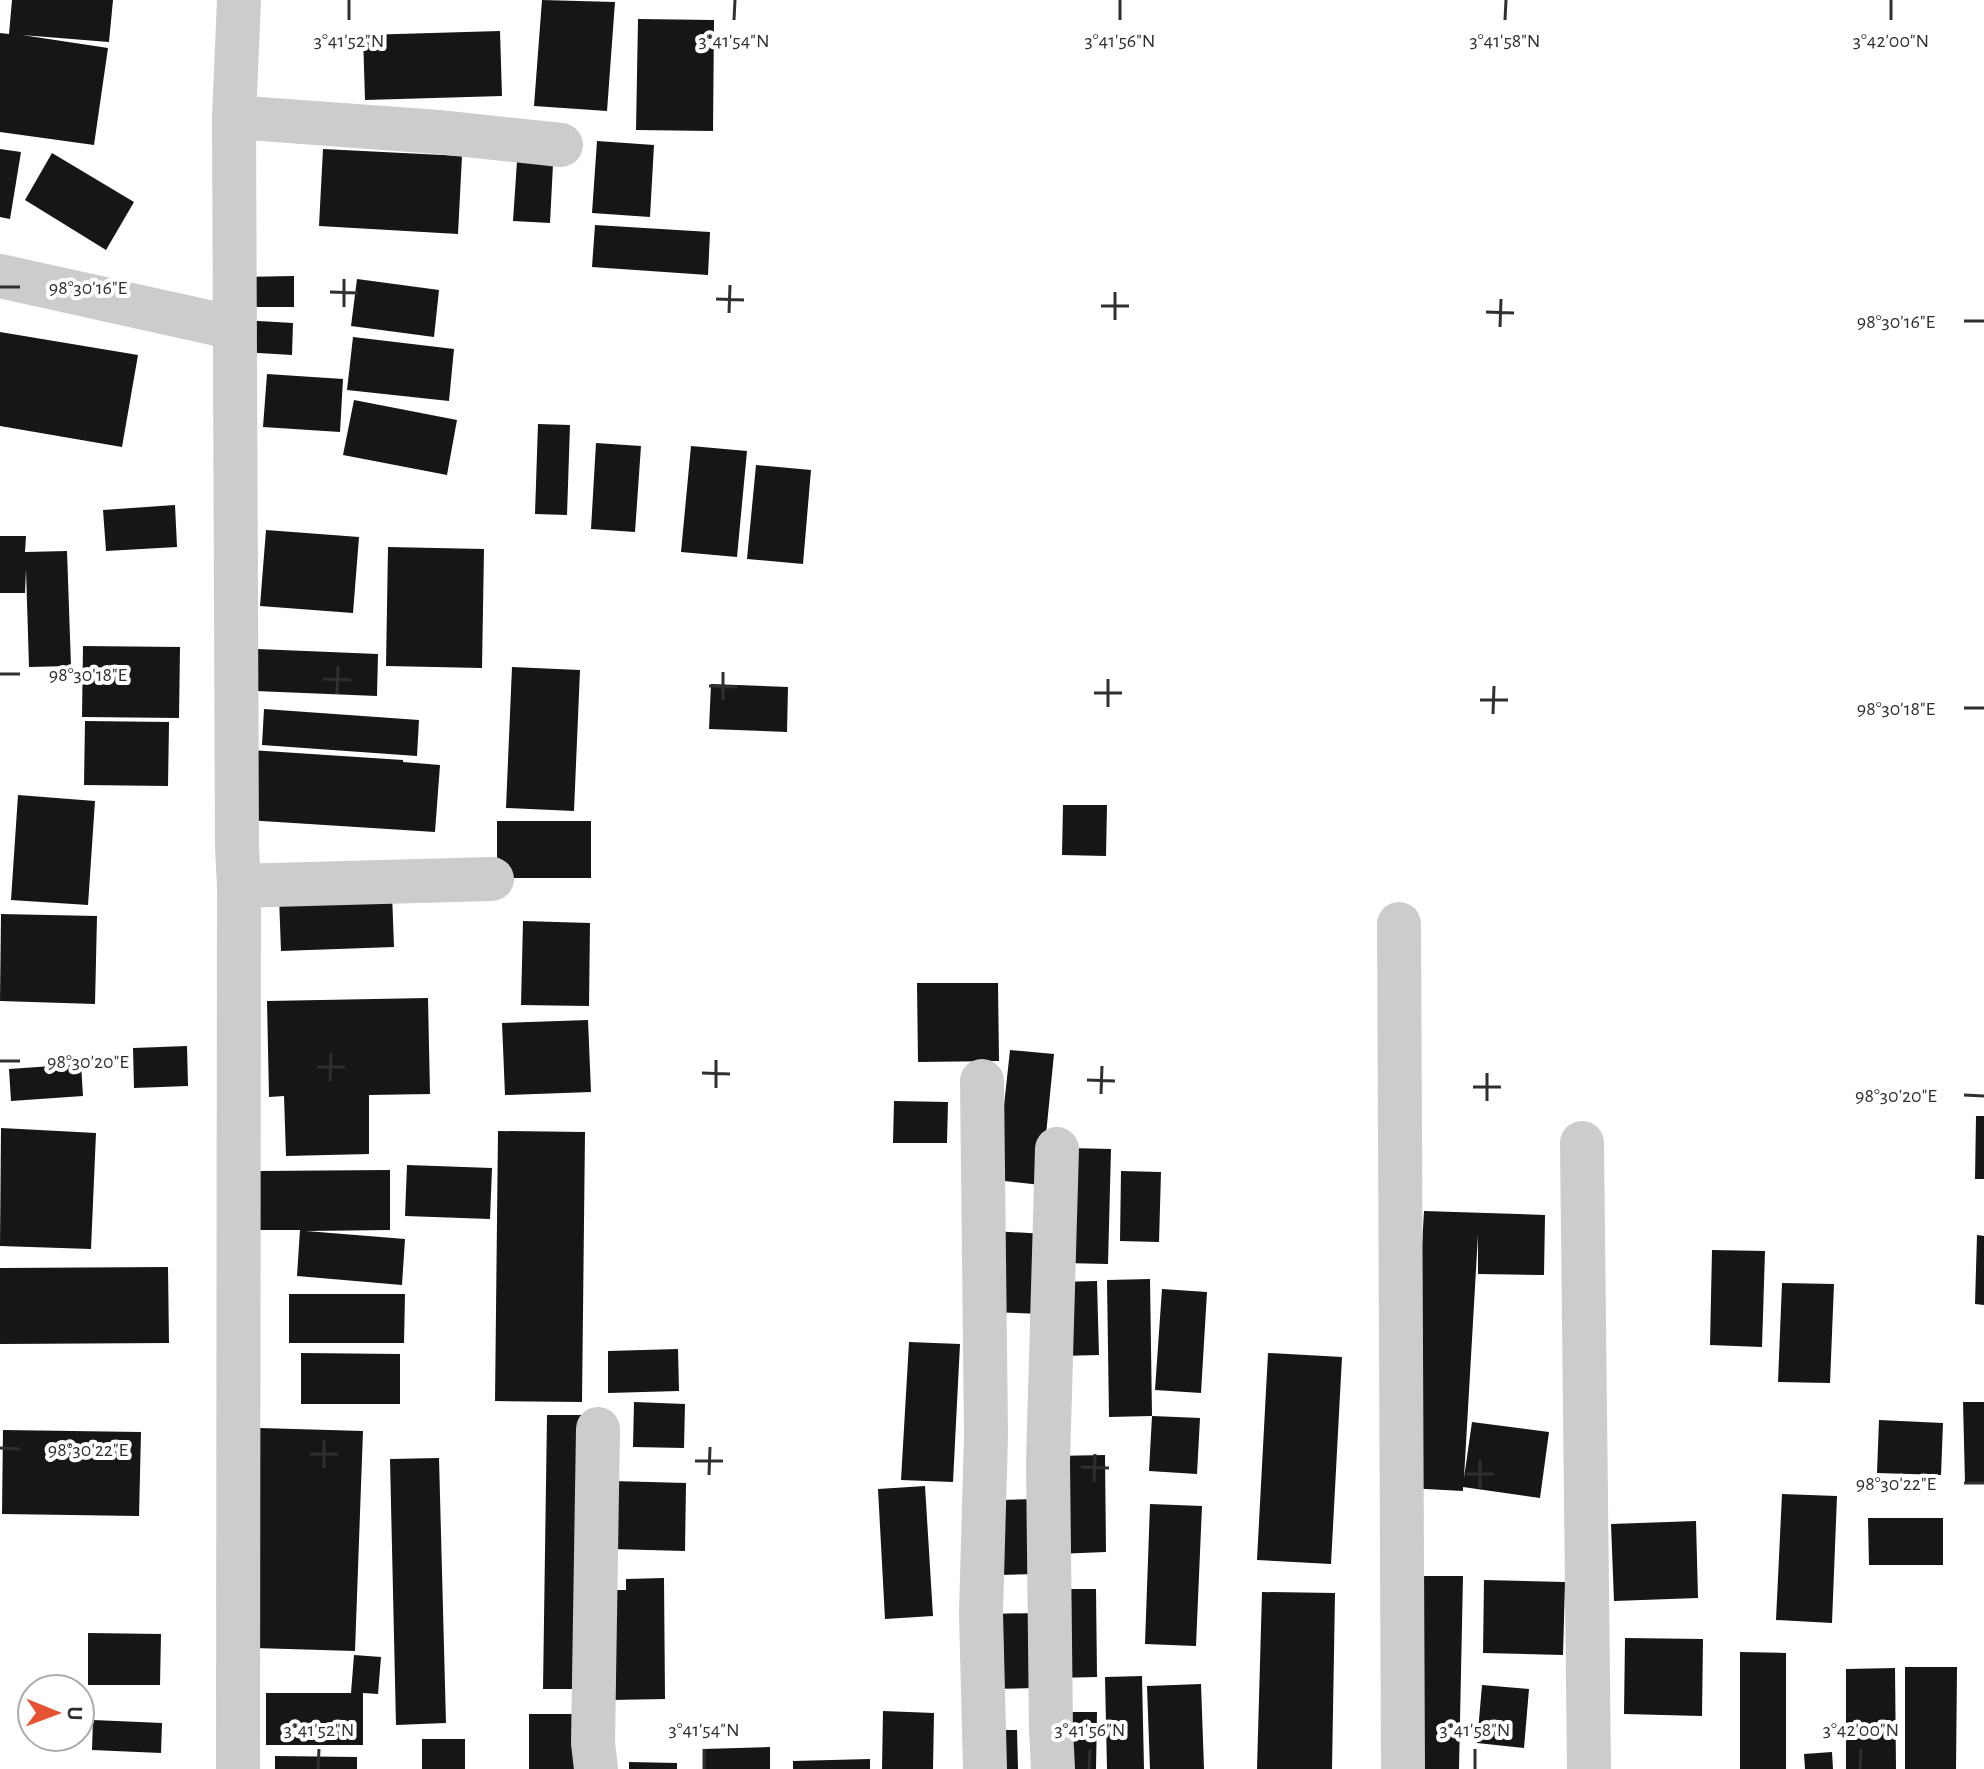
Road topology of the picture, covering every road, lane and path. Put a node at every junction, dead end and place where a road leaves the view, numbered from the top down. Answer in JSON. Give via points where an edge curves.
{"nodes":[{"id":1,"x":239,"y":0,"type":"edge"},
{"id":2,"x":234,"y":117,"type":"junction"},
{"id":3,"x":561,"y":145,"type":"dead end"},
{"id":4,"x":0,"y":276,"type":"edge"},
{"id":5,"x":235,"y":328,"type":"junction"},
{"id":6,"x":492,"y":879,"type":"dead end"},
{"id":7,"x":239,"y":886,"type":"junction"},
{"id":8,"x":1399,"y":924,"type":"dead end"},
{"id":9,"x":982,"y":1081,"type":"dead end"},
{"id":10,"x":1582,"y":1143,"type":"dead end"},
{"id":11,"x":1057,"y":1149,"type":"dead end"},
{"id":12,"x":598,"y":1429,"type":"dead end"},
{"id":13,"x":238,"y":1769,"type":"edge"},
{"id":14,"x":596,"y":1769,"type":"edge"},
{"id":15,"x":985,"y":1769,"type":"edge"},
{"id":16,"x":1053,"y":1769,"type":"edge"},
{"id":17,"x":1403,"y":1769,"type":"edge"},
{"id":18,"x":1589,"y":1769,"type":"edge"}],
"edges":[{"from":1,"to":2,"type":"street"},
{"from":2,"to":3,"type":"street"},
{"from":2,"to":5,"type":"street"},
{"from":4,"to":5,"type":"street"},
{"from":5,"to":7,"type":"street"},
{"from":6,"to":7,"type":"street"},
{"from":7,"to":13,"type":"street"},
{"from":8,"to":17,"type":"street"},
{"from":9,"to":15,"type":"street"},
{"from":10,"to":18,"type":"street"},
{"from":11,"to":16,"type":"street","via":[[1048,1462]]},
{"from":12,"to":14,"type":"street"}]}
